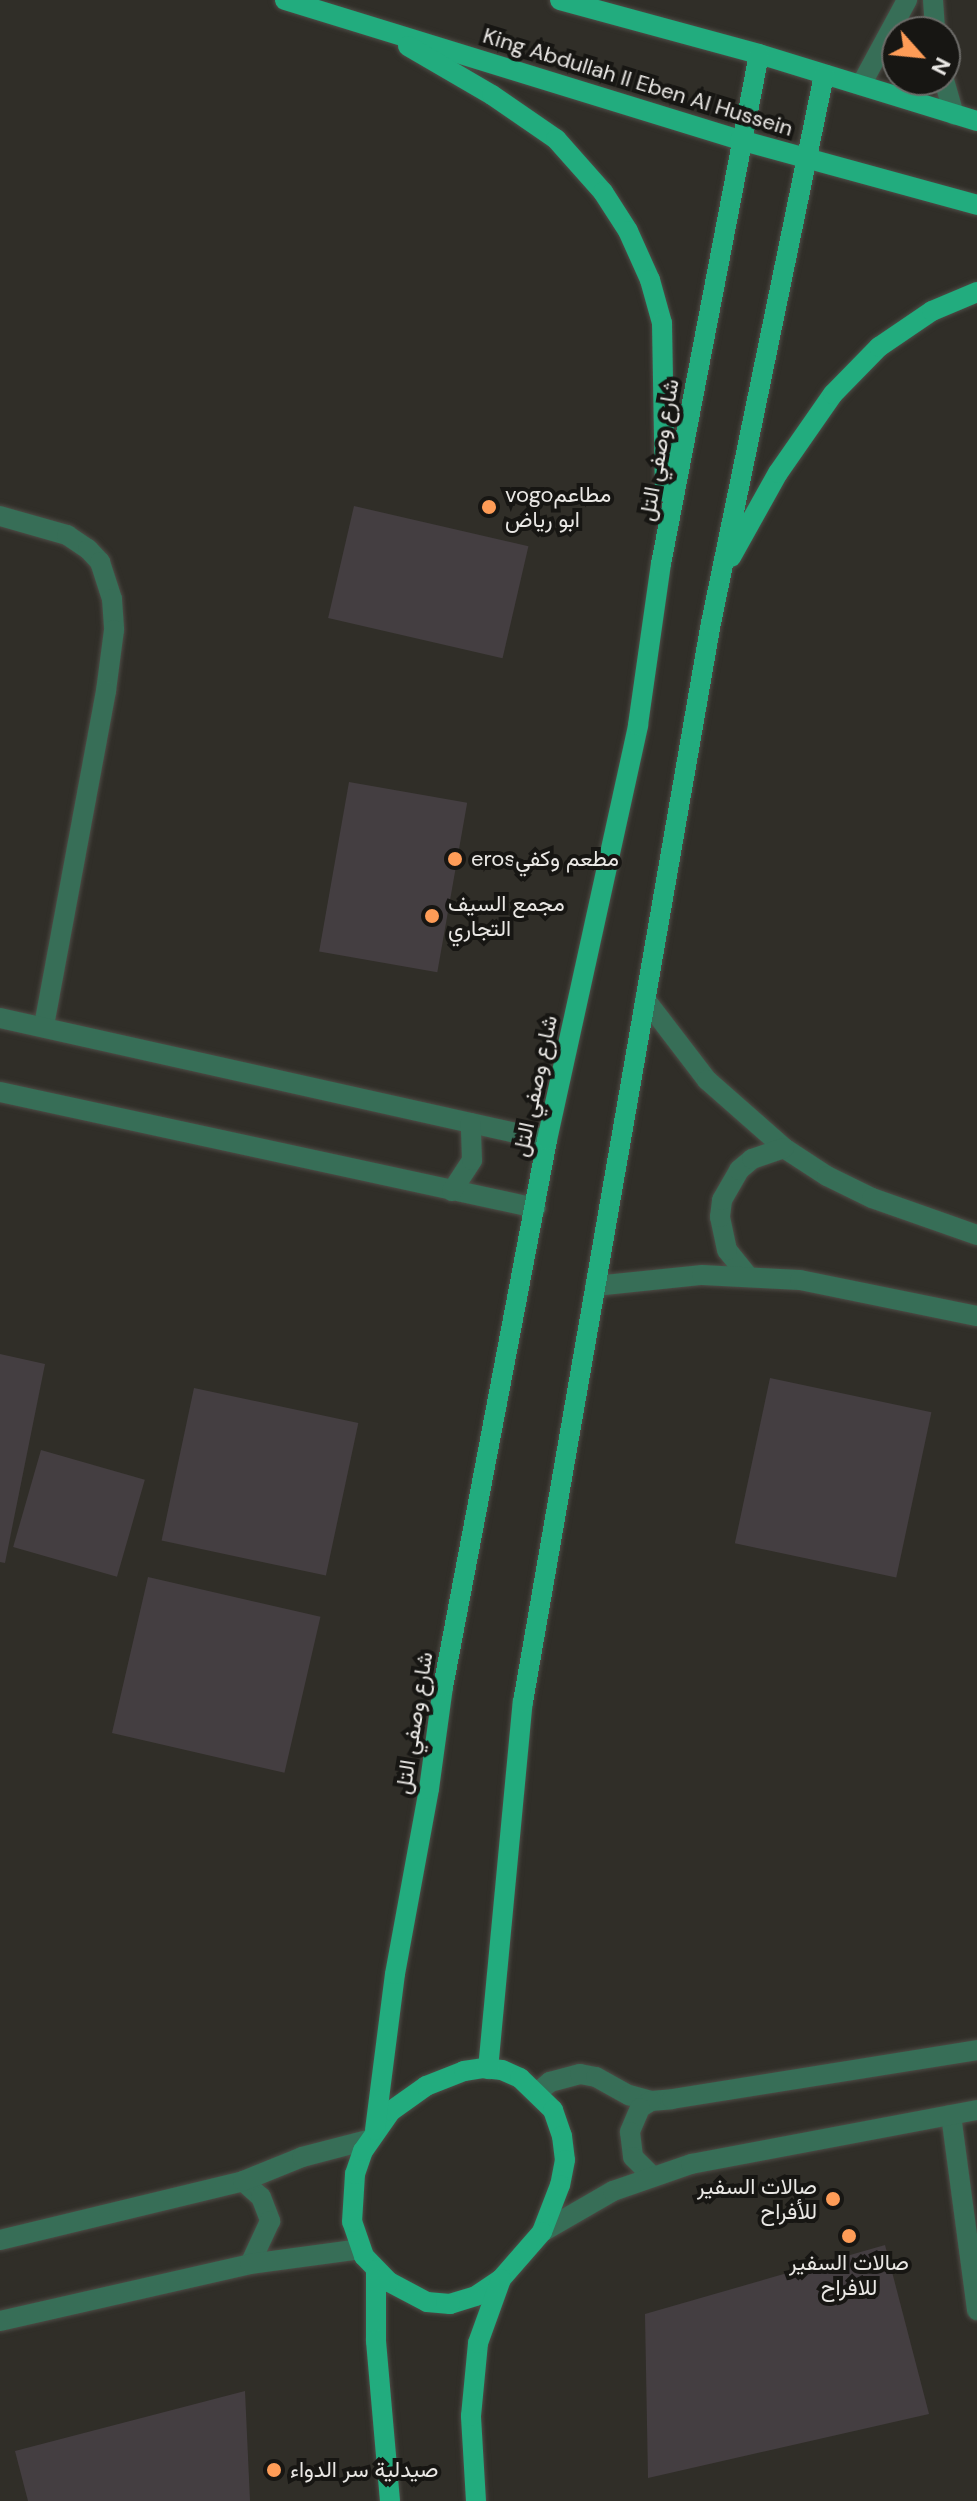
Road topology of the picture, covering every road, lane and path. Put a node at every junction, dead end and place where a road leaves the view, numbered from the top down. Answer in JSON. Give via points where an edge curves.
{"nodes":[{"id":1,"x":285,"y":0,"type":"edge"},
{"id":2,"x":560,"y":0,"type":"edge"},
{"id":3,"x":907,"y":0,"type":"edge"},
{"id":4,"x":331,"y":12,"type":"junction"},
{"id":5,"x":759,"y":54,"type":"junction"},
{"id":6,"x":824,"y":75,"type":"junction"},
{"id":7,"x":861,"y":85,"type":"junction"},
{"id":8,"x":949,"y":96,"type":"edge"},
{"id":9,"x":954,"y":115,"type":"junction"},
{"id":10,"x":977,"y":121,"type":"edge"},
{"id":11,"x":740,"y":140,"type":"junction"},
{"id":12,"x":809,"y":160,"type":"junction"},
{"id":13,"x":977,"y":205,"type":"edge"},
{"id":14,"x":977,"y":292,"type":"edge"},
{"id":15,"x":0,"y":516,"type":"edge"},
{"id":16,"x":661,"y":564,"type":"junction"},
{"id":17,"x":720,"y":579,"type":"junction"},
{"id":18,"x":645,"y":999,"type":"junction"},
{"id":19,"x":0,"y":1018,"type":"edge"},
{"id":20,"x":44,"y":1027,"type":"junction"},
{"id":21,"x":0,"y":1092,"type":"edge"},
{"id":22,"x":471,"y":1123,"type":"junction"},
{"id":23,"x":547,"y":1140,"type":"junction"},
{"id":24,"x":784,"y":1148,"type":"junction"},
{"id":25,"x":452,"y":1191,"type":"junction"},
{"id":26,"x":536,"y":1208,"type":"junction"},
{"id":27,"x":977,"y":1235,"type":"edge"},
{"id":28,"x":748,"y":1276,"type":"junction"},
{"id":29,"x":595,"y":1286,"type":"junction"},
{"id":30,"x":977,"y":1316,"type":"edge"},
{"id":31,"x":977,"y":2050,"type":"edge"},
{"id":32,"x":488,"y":2069,"type":"junction"},
{"id":33,"x":538,"y":2092,"type":"junction"},
{"id":34,"x":651,"y":2101,"type":"junction"},
{"id":35,"x":977,"y":2110,"type":"edge"},
{"id":36,"x":951,"y":2115,"type":"junction"},
{"id":37,"x":373,"y":2134,"type":"junction"},
{"id":38,"x":652,"y":2176,"type":"junction"},
{"id":39,"x":243,"y":2181,"type":"junction"},
{"id":40,"x":542,"y":2232,"type":"junction"},
{"id":41,"x":0,"y":2240,"type":"edge"},
{"id":42,"x":361,"y":2249,"type":"junction"},
{"id":43,"x":250,"y":2264,"type":"junction"},
{"id":44,"x":376,"y":2270,"type":"junction"},
{"id":45,"x":501,"y":2279,"type":"junction"},
{"id":46,"x":977,"y":2310,"type":"edge"},
{"id":47,"x":0,"y":2321,"type":"edge"},
{"id":48,"x":390,"y":2501,"type":"edge"},
{"id":49,"x":476,"y":2501,"type":"edge"}],
"edges":[{"from":1,"to":4,"type":"main road","name":"King Abdullah II Eben Al Hussein"},
{"from":2,"to":5,"type":"main road"},
{"from":3,"to":7,"type":"street"},
{"from":4,"to":11,"type":"main road","name":"King Abdullah II Eben Al Hussein"},
{"from":4,"to":16,"type":"main road","via":[[422,52],[556,139],[603,192],[628,231],[662,323],[666,438]]},
{"from":5,"to":6,"type":"main road"},
{"from":5,"to":11,"type":"main road","name":"شارع وصفي التل"},
{"from":6,"to":7,"type":"main road"},
{"from":6,"to":12,"type":"main road"},
{"from":7,"to":9,"type":"main road"},
{"from":8,"to":9,"type":"street"},
{"from":9,"to":10,"type":"main road"},
{"from":11,"to":12,"type":"main road","name":"King Abdullah II Eben Al Hussein"},
{"from":11,"to":16,"type":"main road","name":"شارع وصفي التل"},
{"from":12,"to":13,"type":"main road","name":"King Abdullah II Eben Al Hussein"},
{"from":12,"to":17,"type":"main road"},
{"from":14,"to":17,"type":"main road","via":[[932,311],[879,347],[833,394],[778,473]]},
{"from":15,"to":20,"type":"street","via":[[67,535],[88,549],[100,562],[112,599],[114,630],[106,691]]},
{"from":16,"to":23,"type":"main road","name":"شارع وصفي التل","via":[[638,725]]},
{"from":17,"to":18,"type":"main road"},
{"from":18,"to":24,"type":"street","via":[[707,1080]]},
{"from":18,"to":29,"type":"main road"},
{"from":19,"to":20,"type":"street"},
{"from":20,"to":22,"type":"street"},
{"from":21,"to":25,"type":"street"},
{"from":22,"to":23,"type":"street"},
{"from":22,"to":25,"type":"street","via":[[472,1160]]},
{"from":23,"to":26,"type":"main road","name":"شارع وصفي التل"},
{"from":24,"to":27,"type":"street","via":[[872,1198]]},
{"from":24,"to":28,"type":"street","via":[[752,1159],[722,1200],[727,1250]]},
{"from":25,"to":26,"type":"street"},
{"from":26,"to":37,"type":"main road","name":"شارع وصفي التل","via":[[443,1687]]},
{"from":28,"to":29,"type":"street"},
{"from":28,"to":30,"type":"street","via":[[845,1286]]},
{"from":29,"to":32,"type":"main road","via":[[523,1702]]},
{"from":31,"to":34,"type":"street"},
{"from":32,"to":33,"type":"main road","via":[[520,2078]]},
{"from":32,"to":37,"type":"main road","via":[[464,2071],[426,2086],[391,2111]]},
{"from":33,"to":34,"type":"street","via":[[564,2076],[580,2074]]},
{"from":33,"to":40,"type":"main road","via":[[553,2110],[565,2160]]},
{"from":34,"to":38,"type":"street","via":[[640,2108],[630,2132],[633,2157]]},
{"from":35,"to":36,"type":"street"},
{"from":36,"to":38,"type":"street"},
{"from":36,"to":46,"type":"street"},
{"from":37,"to":39,"type":"street"},
{"from":37,"to":42,"type":"main road","via":[[351,2197]]},
{"from":38,"to":40,"type":"street","via":[[613,2191]]},
{"from":39,"to":41,"type":"street"},
{"from":39,"to":43,"type":"street","via":[[261,2197],[270,2221]]},
{"from":40,"to":45,"type":"main road"},
{"from":42,"to":43,"type":"street"},
{"from":42,"to":44,"type":"main road"},
{"from":43,"to":47,"type":"street"},
{"from":44,"to":45,"type":"main road","via":[[417,2298],[450,2304],[476,2296]]},
{"from":44,"to":48,"type":"main road","via":[[376,2341]]},
{"from":45,"to":49,"type":"main road","via":[[478,2343],[471,2416]]}]}
